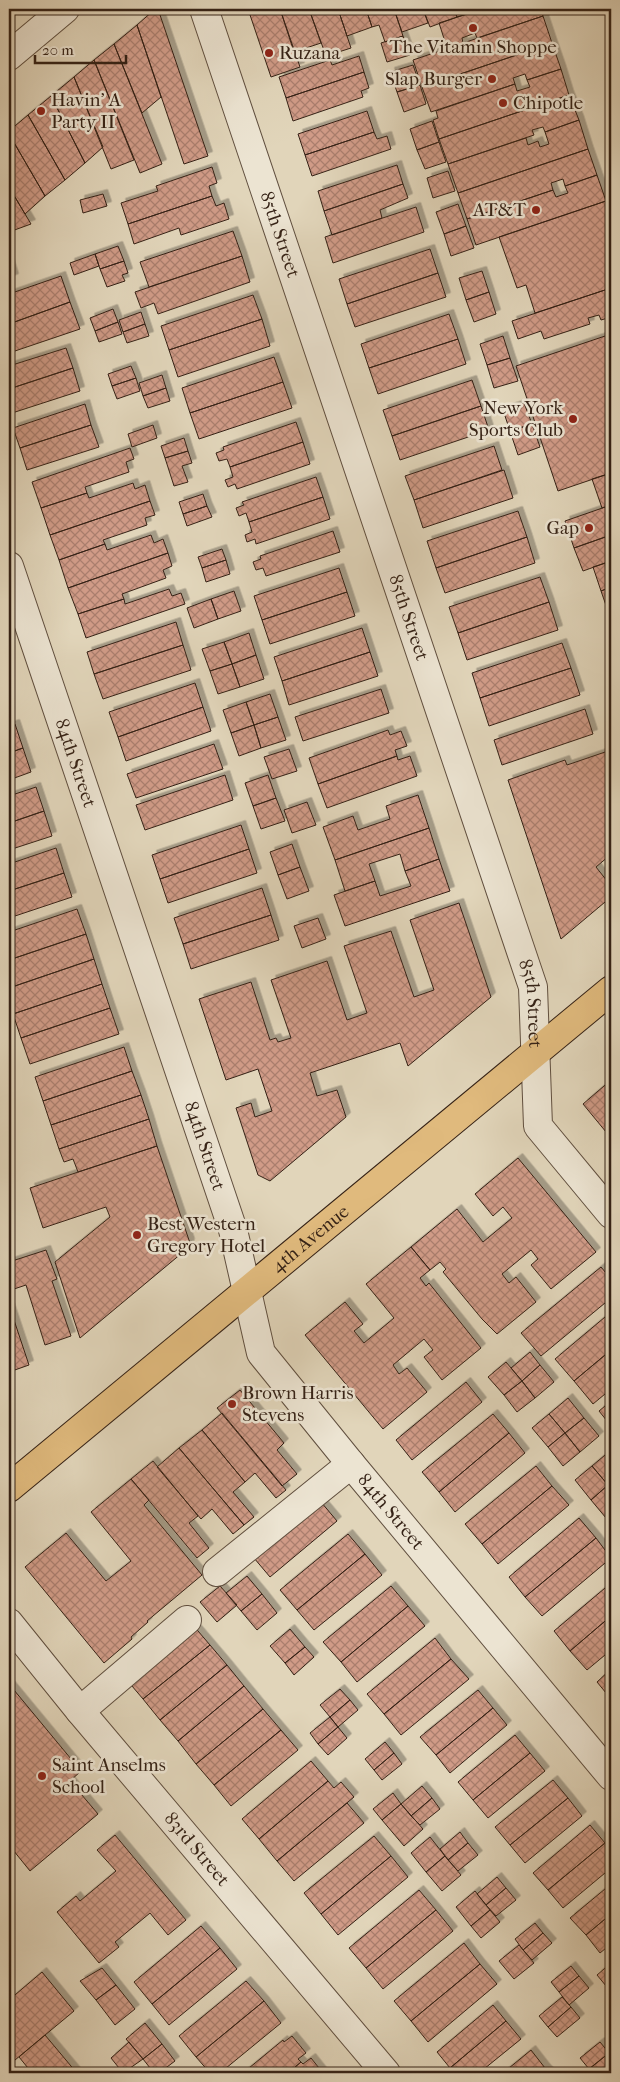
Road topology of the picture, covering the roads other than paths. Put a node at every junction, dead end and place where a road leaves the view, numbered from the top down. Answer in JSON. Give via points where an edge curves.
{"nodes":[{"id":1,"x":65,"y":9,"type":"edge"},
{"id":2,"x":204,"y":9,"type":"edge"},
{"id":3,"x":9,"y":56,"type":"edge"},
{"id":4,"x":9,"y":566,"type":"edge"},
{"id":5,"x":611,"y":990,"type":"edge"},
{"id":6,"x":534,"y":1055,"type":"junction"},
{"id":7,"x":611,"y":1214,"type":"edge"},
{"id":8,"x":247,"y":1291,"type":"junction"},
{"id":9,"x":351,"y":1464,"type":"junction"},
{"id":10,"x":9,"y":1488,"type":"edge"},
{"id":11,"x":218,"y":1572,"type":"dead end"},
{"id":12,"x":188,"y":1620,"type":"dead end"},
{"id":13,"x":9,"y":1623,"type":"edge"},
{"id":14,"x":80,"y":1711,"type":"junction"},
{"id":15,"x":611,"y":1776,"type":"edge"},
{"id":16,"x":386,"y":2073,"type":"edge"}],
"edges":[{"from":1,"to":3,"type":"street"},
{"from":2,"to":6,"type":"street","name":"85th Street","via":[[533,987]]},
{"from":4,"to":8,"type":"street","name":"84th Street","via":[[233,1230]]},
{"from":5,"to":6,"type":"main road","name":"4th Avenue"},
{"from":6,"to":7,"type":"street","name":"85th Street","via":[[538,1126]]},
{"from":6,"to":8,"type":"main road","name":"4th Avenue"},
{"from":8,"to":9,"type":"street","name":"84th Street","via":[[261,1353]]},
{"from":8,"to":10,"type":"main road","name":"4th Avenue"},
{"from":9,"to":11,"type":"street"},
{"from":9,"to":15,"type":"street","name":"84th Street"},
{"from":12,"to":14,"type":"street"},
{"from":13,"to":14,"type":"street","name":"83rd Street"},
{"from":14,"to":16,"type":"street","name":"83rd Street"}]}
